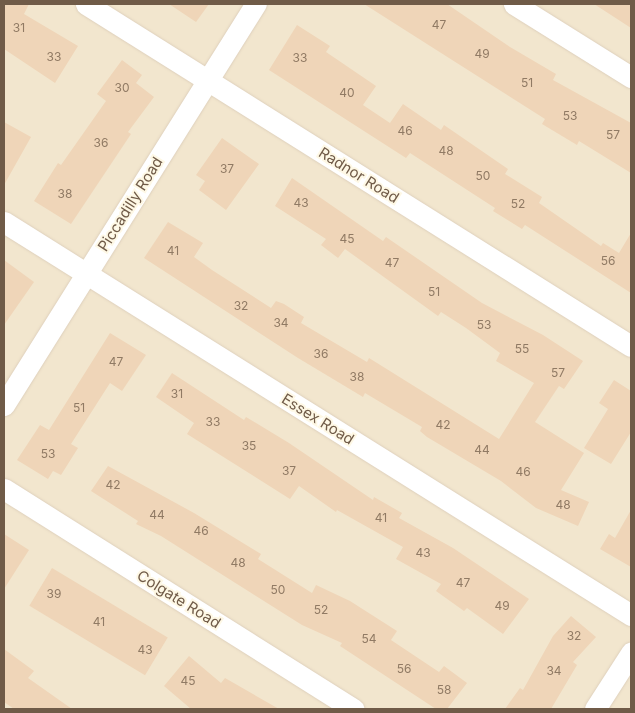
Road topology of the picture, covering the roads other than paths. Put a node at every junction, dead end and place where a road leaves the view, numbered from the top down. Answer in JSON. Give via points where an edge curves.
{"nodes":[{"id":1,"x":86,"y":4,"type":"edge"},
{"id":2,"x":256,"y":4,"type":"edge"},
{"id":3,"x":517,"y":4,"type":"edge"},
{"id":4,"x":631,"y":77,"type":"edge"},
{"id":5,"x":208,"y":80,"type":"junction"},
{"id":6,"x":4,"y":222,"type":"edge"},
{"id":7,"x":86,"y":274,"type":"junction"},
{"id":8,"x":631,"y":346,"type":"edge"},
{"id":9,"x":4,"y":405,"type":"edge"},
{"id":10,"x":4,"y":489,"type":"edge"},
{"id":11,"x":631,"y":616,"type":"edge"},
{"id":12,"x":631,"y":653,"type":"edge"},
{"id":13,"x":354,"y":709,"type":"edge"},
{"id":14,"x":596,"y":709,"type":"edge"}],
"edges":[{"from":1,"to":5,"type":"street","name":"Radnor Road"},
{"from":2,"to":5,"type":"street","name":"Piccadilly Road"},
{"from":3,"to":4,"type":"street"},
{"from":5,"to":7,"type":"street","name":"Piccadilly Road"},
{"from":5,"to":8,"type":"street","name":"Radnor Road"},
{"from":6,"to":7,"type":"street","name":"Essex Road"},
{"from":7,"to":9,"type":"street","name":"Piccadilly Road"},
{"from":7,"to":11,"type":"street","name":"Essex Road"},
{"from":10,"to":13,"type":"street","name":"Colgate Road"},
{"from":12,"to":14,"type":"street"}]}
